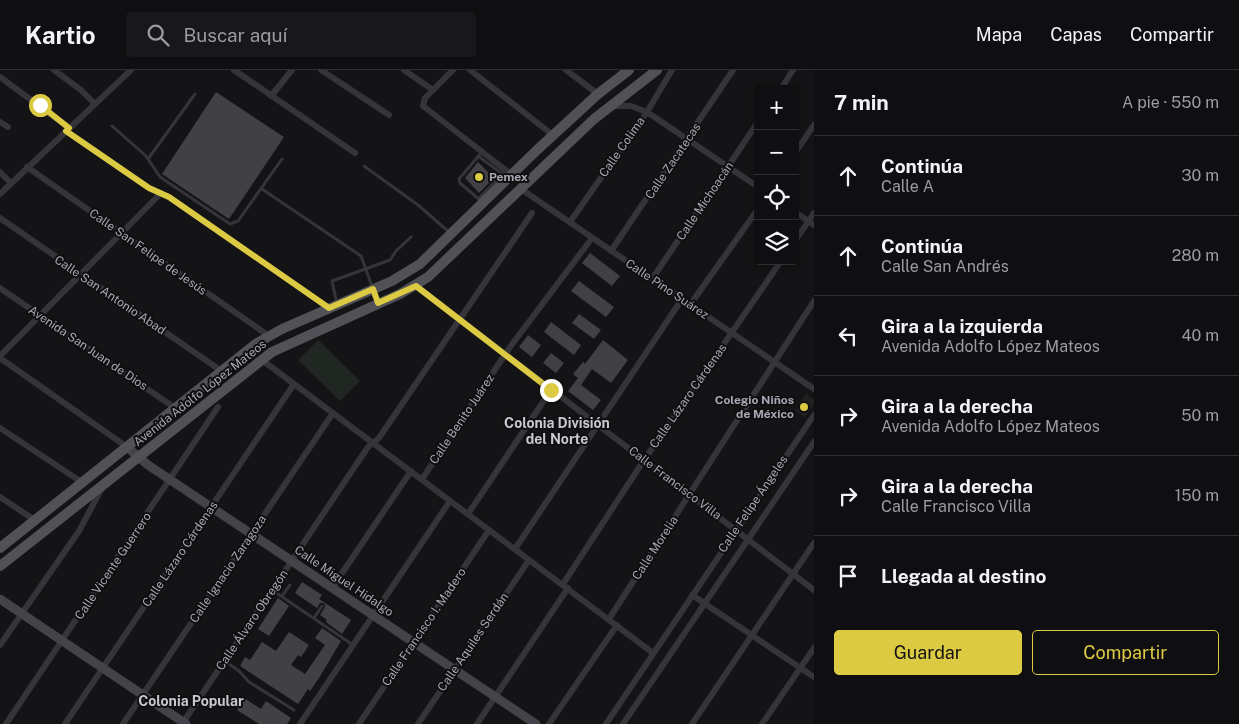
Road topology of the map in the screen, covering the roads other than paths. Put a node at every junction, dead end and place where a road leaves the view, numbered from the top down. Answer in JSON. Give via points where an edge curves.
{"nodes":[{"id":1,"x":54,"y":70,"type":"edge"},
{"id":2,"x":131,"y":70,"type":"edge"},
{"id":3,"x":234,"y":70,"type":"edge"},
{"id":4,"x":321,"y":70,"type":"edge"},
{"id":5,"x":404,"y":70,"type":"edge"},
{"id":6,"x":453,"y":70,"type":"edge"},
{"id":7,"x":470,"y":70,"type":"edge"},
{"id":8,"x":566,"y":70,"type":"edge"},
{"id":9,"x":629,"y":70,"type":"edge"},
{"id":10,"x":658,"y":70,"type":"edge"},
{"id":11,"x":672,"y":70,"type":"edge"},
{"id":12,"x":733,"y":70,"type":"edge"},
{"id":13,"x":793,"y":70,"type":"edge"},
{"id":14,"x":290,"y":71,"type":"edge"},
{"id":15,"x":0,"y":77,"type":"edge"},
{"id":16,"x":784,"y":85,"type":"edge"},
{"id":17,"x":433,"y":90,"type":"junction"},
{"id":18,"x":195,"y":94,"type":"dead end"},
{"id":19,"x":598,"y":94,"type":"junction"},
{"id":20,"x":271,"y":96,"type":"junction"},
{"id":21,"x":95,"y":104,"type":"junction"},
{"id":22,"x":609,"y":106,"type":"junction"},
{"id":23,"x":647,"y":112,"type":"junction"},
{"id":24,"x":389,"y":115,"type":"dead end"},
{"id":25,"x":0,"y":122,"type":"edge"},
{"id":26,"x":814,"y":125,"type":"edge"},
{"id":27,"x":112,"y":126,"type":"dead end"},
{"id":28,"x":8,"y":127,"type":"dead end"},
{"id":29,"x":754,"y":128,"type":"edge"},
{"id":30,"x":68,"y":129,"type":"junction"},
{"id":31,"x":554,"y":136,"type":"junction"},
{"id":32,"x":687,"y":140,"type":"junction"},
{"id":33,"x":799,"y":147,"type":"edge"},
{"id":34,"x":537,"y":150,"type":"junction"},
{"id":35,"x":355,"y":153,"type":"dead end"},
{"id":36,"x":480,"y":154,"type":"junction"},
{"id":37,"x":148,"y":159,"type":"junction"},
{"id":38,"x":282,"y":159,"type":"dead end"},
{"id":39,"x":550,"y":162,"type":"junction"},
{"id":40,"x":364,"y":166,"type":"dead end"},
{"id":41,"x":27,"y":167,"type":"junction"},
{"id":42,"x":727,"y":167,"type":"junction"},
{"id":43,"x":0,"y":172,"type":"edge"},
{"id":44,"x":507,"y":175,"type":"junction"},
{"id":45,"x":11,"y":183,"type":"junction"},
{"id":46,"x":754,"y":184,"type":"edge"},
{"id":47,"x":262,"y":189,"type":"junction"},
{"id":48,"x":521,"y":189,"type":"junction"},
{"id":49,"x":161,"y":193,"type":"junction"},
{"id":50,"x":0,"y":194,"type":"edge"},
{"id":51,"x":481,"y":200,"type":"junction"},
{"id":52,"x":532,"y":213,"type":"dead end"},
{"id":53,"x":814,"y":213,"type":"edge"},
{"id":54,"x":754,"y":215,"type":"edge"},
{"id":55,"x":799,"y":215,"type":"edge"},
{"id":56,"x":0,"y":218,"type":"edge"},
{"id":57,"x":570,"y":222,"type":"junction"},
{"id":58,"x":811,"y":223,"type":"edge"},
{"id":59,"x":122,"y":234,"type":"junction"},
{"id":60,"x":452,"y":234,"type":"junction"},
{"id":61,"x":799,"y":236,"type":"edge"},
{"id":62,"x":411,"y":237,"type":"dead end"},
{"id":63,"x":592,"y":238,"type":"junction"},
{"id":64,"x":611,"y":251,"type":"junction"},
{"id":65,"x":778,"y":265,"type":"edge"},
{"id":66,"x":366,"y":270,"type":"junction"},
{"id":67,"x":80,"y":275,"type":"junction"},
{"id":68,"x":652,"y":279,"type":"junction"},
{"id":69,"x":416,"y":286,"type":"junction"},
{"id":70,"x":0,"y":288,"type":"edge"},
{"id":71,"x":373,"y":289,"type":"junction"},
{"id":72,"x":682,"y":299,"type":"junction"},
{"id":73,"x":814,"y":301,"type":"edge"},
{"id":74,"x":378,"y":303,"type":"junction"},
{"id":75,"x":690,"y":305,"type":"junction"},
{"id":76,"x":333,"y":306,"type":"junction"},
{"id":77,"x":811,"y":310,"type":"edge"},
{"id":78,"x":40,"y":316,"type":"junction"},
{"id":79,"x":458,"y":320,"type":"junction"},
{"id":80,"x":732,"y":333,"type":"junction"},
{"id":81,"x":269,"y":336,"type":"junction"},
{"id":82,"x":505,"y":354,"type":"junction"},
{"id":83,"x":0,"y":357,"type":"edge"},
{"id":84,"x":262,"y":360,"type":"junction"},
{"id":85,"x":773,"y":362,"type":"junction"},
{"id":86,"x":220,"y":370,"type":"junction"},
{"id":87,"x":294,"y":384,"type":"junction"},
{"id":88,"x":814,"y":389,"type":"edge"},
{"id":89,"x":551,"y":390,"type":"junction"},
{"id":90,"x":218,"y":407,"type":"dead end"},
{"id":91,"x":175,"y":408,"type":"junction"},
{"id":92,"x":333,"y":413,"type":"junction"},
{"id":93,"x":814,"y":415,"type":"edge"},
{"id":94,"x":598,"y":425,"type":"junction"},
{"id":95,"x":0,"y":428,"type":"edge"},
{"id":96,"x":814,"y":442,"type":"edge"},
{"id":97,"x":373,"y":443,"type":"junction"},
{"id":98,"x":127,"y":447,"type":"junction"},
{"id":99,"x":139,"y":457,"type":"junction"},
{"id":100,"x":644,"y":460,"type":"junction"},
{"id":101,"x":411,"y":471,"type":"junction"},
{"id":102,"x":422,"y":479,"type":"junction"},
{"id":103,"x":171,"y":480,"type":"junction"},
{"id":104,"x":83,"y":483,"type":"junction"},
{"id":105,"x":103,"y":485,"type":"junction"},
{"id":106,"x":689,"y":494,"type":"junction"},
{"id":107,"x":0,"y":497,"type":"edge"},
{"id":108,"x":450,"y":501,"type":"junction"},
{"id":109,"x":212,"y":507,"type":"junction"},
{"id":110,"x":468,"y":514,"type":"junction"},
{"id":111,"x":36,"y":520,"type":"junction"},
{"id":112,"x":489,"y":530,"type":"junction"},
{"id":113,"x":736,"y":530,"type":"junction"},
{"id":114,"x":252,"y":534,"type":"junction"},
{"id":115,"x":747,"y":539,"type":"junction"},
{"id":116,"x":814,"y":543,"type":"edge"},
{"id":117,"x":0,"y":548,"type":"edge"},
{"id":118,"x":515,"y":549,"type":"junction"},
{"id":119,"x":292,"y":560,"type":"junction"},
{"id":120,"x":529,"y":560,"type":"junction"},
{"id":121,"x":0,"y":566,"type":"edge"},
{"id":122,"x":793,"y":574,"type":"junction"},
{"id":123,"x":290,"y":585,"type":"dead end"},
{"id":124,"x":566,"y":586,"type":"junction"},
{"id":125,"x":332,"y":588,"type":"junction"},
{"id":126,"x":272,"y":590,"type":"junction"},
{"id":127,"x":814,"y":590,"type":"edge"},
{"id":128,"x":692,"y":594,"type":"junction"},
{"id":129,"x":282,"y":596,"type":"junction"},
{"id":130,"x":0,"y":599,"type":"edge"},
{"id":131,"x":705,"y":602,"type":"junction"},
{"id":132,"x":322,"y":606,"type":"dead end"},
{"id":133,"x":21,"y":613,"type":"junction"},
{"id":134,"x":373,"y":615,"type":"junction"},
{"id":135,"x":314,"y":618,"type":"junction"},
{"id":136,"x":609,"y":619,"type":"junction"},
{"id":137,"x":617,"y":625,"type":"junction"},
{"id":138,"x":752,"y":634,"type":"junction"},
{"id":139,"x":62,"y":640,"type":"junction"},
{"id":140,"x":414,"y":643,"type":"junction"},
{"id":141,"x":0,"y":645,"type":"edge"},
{"id":142,"x":353,"y":645,"type":"junction"},
{"id":143,"x":814,"y":648,"type":"edge"},
{"id":144,"x":653,"y":653,"type":"junction"},
{"id":145,"x":224,"y":661,"type":"junction"},
{"id":146,"x":801,"y":667,"type":"junction"},
{"id":147,"x":103,"y":668,"type":"junction"},
{"id":148,"x":454,"y":670,"type":"junction"},
{"id":149,"x":814,"y":677,"type":"edge"},
{"id":150,"x":142,"y":695,"type":"junction"},
{"id":151,"x":495,"y":697,"type":"junction"},
{"id":152,"x":294,"y":710,"type":"dead end"},
{"id":153,"x":184,"y":723,"type":"edge"},
{"id":154,"x":6,"y":724,"type":"edge"},
{"id":155,"x":65,"y":724,"type":"edge"},
{"id":156,"x":123,"y":724,"type":"edge"},
{"id":157,"x":300,"y":724,"type":"edge"},
{"id":158,"x":359,"y":724,"type":"edge"},
{"id":159,"x":418,"y":724,"type":"edge"},
{"id":160,"x":477,"y":724,"type":"edge"},
{"id":161,"x":536,"y":724,"type":"edge"},
{"id":162,"x":550,"y":724,"type":"edge"},
{"id":163,"x":606,"y":724,"type":"edge"},
{"id":164,"x":623,"y":724,"type":"edge"},
{"id":165,"x":692,"y":724,"type":"edge"},
{"id":166,"x":762,"y":724,"type":"edge"}],
"edges":[{"from":1,"to":21,"type":"street"},
{"from":2,"to":21,"type":"street"},
{"from":3,"to":20,"type":"street"},
{"from":4,"to":24,"type":"street"},
{"from":5,"to":17,"type":"street"},
{"from":6,"to":17,"type":"street"},
{"from":7,"to":31,"type":"street"},
{"from":8,"to":19,"type":"street"},
{"from":9,"to":19,"type":"main road","name":"Avenida Adolfo López Mateos"},
{"from":10,"to":22,"type":"main road","name":"Avenida Adolfo López Mateos"},
{"from":11,"to":23,"type":"street","name":"Calle Colima"},
{"from":12,"to":32,"type":"street","name":"Calle Zacatecas"},
{"from":13,"to":16,"type":"street"},
{"from":14,"to":20,"type":"street"},
{"from":15,"to":30,"type":"street"},
{"from":17,"to":36,"type":"street","via":[[422,103],[425,109]]},
{"from":18,"to":37,"type":"lane"},
{"from":19,"to":31,"type":"main road","name":"Avenida Adolfo López Mateos"},
{"from":20,"to":35,"type":"street"},
{"from":21,"to":30,"type":"street"},
{"from":22,"to":23,"type":"street","via":[[631,106]]},
{"from":22,"to":39,"type":"main road","name":"Avenida Adolfo López Mateos"},
{"from":23,"to":32,"type":"street"},
{"from":23,"to":57,"type":"street","name":"Calle Colima"},
{"from":25,"to":28,"type":"street"},
{"from":26,"to":33,"type":"street"},
{"from":27,"to":37,"type":"lane"},
{"from":29,"to":42,"type":"street","name":"Calle Michoacán"},
{"from":30,"to":41,"type":"street"},
{"from":30,"to":49,"type":"street","via":[[149,188]]},
{"from":31,"to":34,"type":"main road","name":"Avenida Adolfo López Mateos"},
{"from":32,"to":42,"type":"street"},
{"from":32,"to":64,"type":"street","name":"Calle Zacatecas"},
{"from":34,"to":39,"type":"main road"},
{"from":34,"to":44,"type":"main road","name":"Avenida Adolfo López Mateos"},
{"from":36,"to":44,"type":"street"},
{"from":36,"to":51,"type":"lane","via":[[459,181]]},
{"from":37,"to":47,"type":"lane","via":[[160,177],[230,224],[238,221]]},
{"from":38,"to":47,"type":"lane"},
{"from":39,"to":48,"type":"main road","name":"Avenida Adolfo López Mateos"},
{"from":40,"to":60,"type":"lane"},
{"from":41,"to":45,"type":"street"},
{"from":41,"to":59,"type":"street","name":"Calle San Felipe de Jesús"},
{"from":42,"to":46,"type":"street"},
{"from":42,"to":68,"type":"street","name":"Calle Michoacán"},
{"from":43,"to":45,"type":"street"},
{"from":44,"to":51,"type":"main road","name":"Avenida Adolfo López Mateos"},
{"from":45,"to":50,"type":"street"},
{"from":47,"to":66,"type":"lane","via":[[359,255]]},
{"from":48,"to":57,"type":"street","name":"Calle Pino Suárez"},
{"from":48,"to":69,"type":"main road","name":"Avenida Adolfo López Mateos"},
{"from":49,"to":59,"type":"street"},
{"from":49,"to":76,"type":"street"},
{"from":51,"to":60,"type":"main road","name":"Avenida Adolfo López Mateos"},
{"from":52,"to":79,"type":"street"},
{"from":53,"to":58,"type":"street"},
{"from":54,"to":75,"type":"street"},
{"from":55,"to":58,"type":"street"},
{"from":56,"to":67,"type":"street","name":"Calle San Antonio Abad"},
{"from":57,"to":63,"type":"street","name":"Calle Pino Suárez"},
{"from":58,"to":61,"type":"street"},
{"from":59,"to":67,"type":"street"},
{"from":59,"to":81,"type":"street","name":"Calle San Felipe de Jesús"},
{"from":60,"to":71,"type":"main road","name":"Avenida Adolfo López Mateos","via":[[408,272]]},
{"from":62,"to":66,"type":"lane","via":[[390,260]]},
{"from":63,"to":64,"type":"street","name":"Calle Pino Suárez"},
{"from":63,"to":82,"type":"street","name":"Calle Benito Juárez"},
{"from":64,"to":68,"type":"street","name":"Calle Pino Suárez"},
{"from":65,"to":80,"type":"street","name":"Calle Lázaro Cárdenas"},
{"from":66,"to":71,"type":"lane"},
{"from":66,"to":76,"type":"lane","via":[[332,281]]},
{"from":67,"to":78,"type":"street"},
{"from":67,"to":86,"type":"street","name":"Calle San Antonio Abad"},
{"from":68,"to":72,"type":"street","name":"Calle Pino Suárez"},
{"from":69,"to":74,"type":"main road","name":"Avenida Adolfo López Mateos"},
{"from":69,"to":79,"type":"street","name":"Calle Francisco Villa"},
{"from":70,"to":78,"type":"street","name":"Avenida San Juan de Dios"},
{"from":71,"to":74,"type":"lane"},
{"from":71,"to":76,"type":"main road","name":"Avenida Adolfo López Mateos"},
{"from":72,"to":75,"type":"street","name":"Calle Pino Suárez"},
{"from":72,"to":94,"type":"street"},
{"from":73,"to":77,"type":"street","name":"Calle Morelia"},
{"from":74,"to":84,"type":"main road","name":"Avenida Adolfo López Mateos","via":[[280,347]]},
{"from":75,"to":80,"type":"street","name":"Calle Pino Suárez"},
{"from":76,"to":81,"type":"main road","name":"Avenida Adolfo López Mateos"},
{"from":77,"to":85,"type":"street","name":"Calle Morelia"},
{"from":78,"to":83,"type":"street"},
{"from":78,"to":91,"type":"street","name":"Avenida San Juan de Dios"},
{"from":79,"to":82,"type":"street","name":"Calle Francisco Villa"},
{"from":79,"to":97,"type":"street"},
{"from":80,"to":85,"type":"street","name":"Calle Pino Suárez"},
{"from":80,"to":100,"type":"street","name":"Calle Lázaro Cárdenas"},
{"from":81,"to":86,"type":"main road","name":"Avenida Adolfo López Mateos"},
{"from":82,"to":89,"type":"street","name":"Calle Francisco Villa"},
{"from":82,"to":102,"type":"street","name":"Calle Benito Juárez"},
{"from":83,"to":98,"type":"street"},
{"from":84,"to":87,"type":"street"},
{"from":84,"to":99,"type":"main road","name":"Avenida Adolfo López Mateos"},
{"from":85,"to":88,"type":"street","name":"Calle Pino Suárez"},
{"from":85,"to":106,"type":"street","name":"Calle Morelia"},
{"from":86,"to":91,"type":"main road","name":"Avenida Adolfo López Mateos"},
{"from":87,"to":92,"type":"street"},
{"from":87,"to":109,"type":"street","name":"Calle Lázaro Cárdenas"},
{"from":89,"to":94,"type":"street","name":"Calle Francisco Villa"},
{"from":89,"to":110,"type":"street"},
{"from":90,"to":103,"type":"street","name":"Calle Vicente Guerrero"},
{"from":91,"to":98,"type":"main road","name":"Avenida Adolfo López Mateos"},
{"from":92,"to":97,"type":"street"},
{"from":92,"to":114,"type":"street","name":"Calle Ignacio Zaragoza"},
{"from":93,"to":113,"type":"street","name":"Calle Felipe Ángeles"},
{"from":94,"to":100,"type":"street","name":"Calle Francisco Villa"},
{"from":94,"to":118,"type":"street"},
{"from":95,"to":104,"type":"street"},
{"from":96,"to":115,"type":"street","name":"Calle Felipe Ángeles"},
{"from":97,"to":101,"type":"street"},
{"from":97,"to":119,"type":"street","name":"Calle Álvaro Obregón"},
{"from":98,"to":99,"type":"street","name":"Calle Miguel Hidalgo"},
{"from":98,"to":104,"type":"main road","name":"Avenida Adolfo López Mateos"},
{"from":99,"to":103,"type":"street","name":"Calle Miguel Hidalgo"},
{"from":99,"to":105,"type":"main road","name":"Avenida Adolfo López Mateos"},
{"from":100,"to":106,"type":"street","name":"Calle Francisco Villa"},
{"from":100,"to":124,"type":"street","name":"Calle Lázaro Cárdenas"},
{"from":101,"to":102,"type":"street"},
{"from":101,"to":125,"type":"street"},
{"from":102,"to":108,"type":"street"},
{"from":103,"to":109,"type":"street","name":"Calle Miguel Hidalgo"},
{"from":103,"to":139,"type":"street","name":"Calle Vicente Guerrero"},
{"from":104,"to":111,"type":"main road","name":"Avenida Adolfo López Mateos"},
{"from":105,"to":121,"type":"main road","name":"Avenida Adolfo López Mateos"},
{"from":105,"to":133,"type":"street","via":[[79,531]]},
{"from":106,"to":113,"type":"street","name":"Calle Francisco Villa"},
{"from":106,"to":136,"type":"street","name":"Calle Morelia"},
{"from":107,"to":111,"type":"street"},
{"from":108,"to":110,"type":"street"},
{"from":108,"to":134,"type":"street"},
{"from":109,"to":114,"type":"street","name":"Calle Miguel Hidalgo"},
{"from":109,"to":147,"type":"street","name":"Calle Lázaro Cárdenas"},
{"from":110,"to":112,"type":"street"},
{"from":111,"to":117,"type":"main road","name":"Avenida Adolfo López Mateos"},
{"from":112,"to":118,"type":"street"},
{"from":112,"to":140,"type":"street","name":"Calle Francisco I. Madero"},
{"from":113,"to":115,"type":"street","name":"Calle Francisco Villa"},
{"from":113,"to":128,"type":"street","name":"Calle Felipe Ángeles"},
{"from":114,"to":119,"type":"street","name":"Calle Miguel Hidalgo"},
{"from":114,"to":150,"type":"street","name":"Calle Ignacio Zaragoza"},
{"from":115,"to":122,"type":"street","name":"Calle Francisco Villa"},
{"from":115,"to":131,"type":"street","name":"Calle Felipe Ángeles"},
{"from":116,"to":122,"type":"street"},
{"from":118,"to":120,"type":"street"},
{"from":119,"to":125,"type":"street","name":"Calle Miguel Hidalgo"},
{"from":119,"to":126,"type":"street","name":"Calle Álvaro Obregón"},
{"from":120,"to":124,"type":"street"},
{"from":120,"to":148,"type":"street","name":"Calle Aquiles Serdán"},
{"from":122,"to":127,"type":"street","name":"Calle Francisco Villa"},
{"from":122,"to":138,"type":"street"},
{"from":123,"to":129,"type":"lane"},
{"from":124,"to":136,"type":"street"},
{"from":124,"to":151,"type":"street","name":"Calle Lázaro Cárdenas"},
{"from":125,"to":134,"type":"street","name":"Calle Miguel Hidalgo"},
{"from":126,"to":129,"type":"lane"},
{"from":126,"to":145,"type":"street","name":"Calle Álvaro Obregón"},
{"from":128,"to":131,"type":"street"},
{"from":128,"to":144,"type":"street","name":"Calle Felipe Ángeles"},
{"from":129,"to":135,"type":"lane"},
{"from":130,"to":133,"type":"street"},
{"from":131,"to":138,"type":"street"},
{"from":131,"to":164,"type":"street","name":"Calle Felipe Ángeles"},
{"from":132,"to":135,"type":"lane"},
{"from":133,"to":139,"type":"street"},
{"from":133,"to":141,"type":"street"},
{"from":134,"to":140,"type":"street","name":"Calle Miguel Hidalgo"},
{"from":134,"to":142,"type":"street"},
{"from":135,"to":142,"type":"lane"},
{"from":136,"to":137,"type":"street"},
{"from":137,"to":144,"type":"street"},
{"from":137,"to":162,"type":"street"},
{"from":138,"to":146,"type":"street"},
{"from":138,"to":165,"type":"street"},
{"from":139,"to":147,"type":"street"},
{"from":139,"to":154,"type":"street","name":"Calle Vicente Guerrero"},
{"from":140,"to":148,"type":"street","name":"Calle Miguel Hidalgo"},
{"from":140,"to":158,"type":"street","name":"Calle Francisco I. Madero"},
{"from":142,"to":157,"type":"street"},
{"from":143,"to":146,"type":"street"},
{"from":144,"to":163,"type":"street","name":"Calle Felipe Ángeles"},
{"from":145,"to":152,"type":"lane"},
{"from":145,"to":153,"type":"street","name":"Calle Álvaro Obregón"},
{"from":146,"to":149,"type":"street"},
{"from":146,"to":166,"type":"street"},
{"from":147,"to":150,"type":"street"},
{"from":147,"to":155,"type":"street","name":"Calle Lázaro Cárdenas"},
{"from":148,"to":151,"type":"street","name":"Calle Miguel Hidalgo"},
{"from":148,"to":159,"type":"street","name":"Calle Aquiles Serdán"},
{"from":150,"to":153,"type":"street"},
{"from":150,"to":156,"type":"street","name":"Calle Ignacio Zaragoza"},
{"from":151,"to":160,"type":"street","name":"Calle Lázaro Cárdenas"},
{"from":151,"to":161,"type":"street","name":"Calle Miguel Hidalgo"}]}
